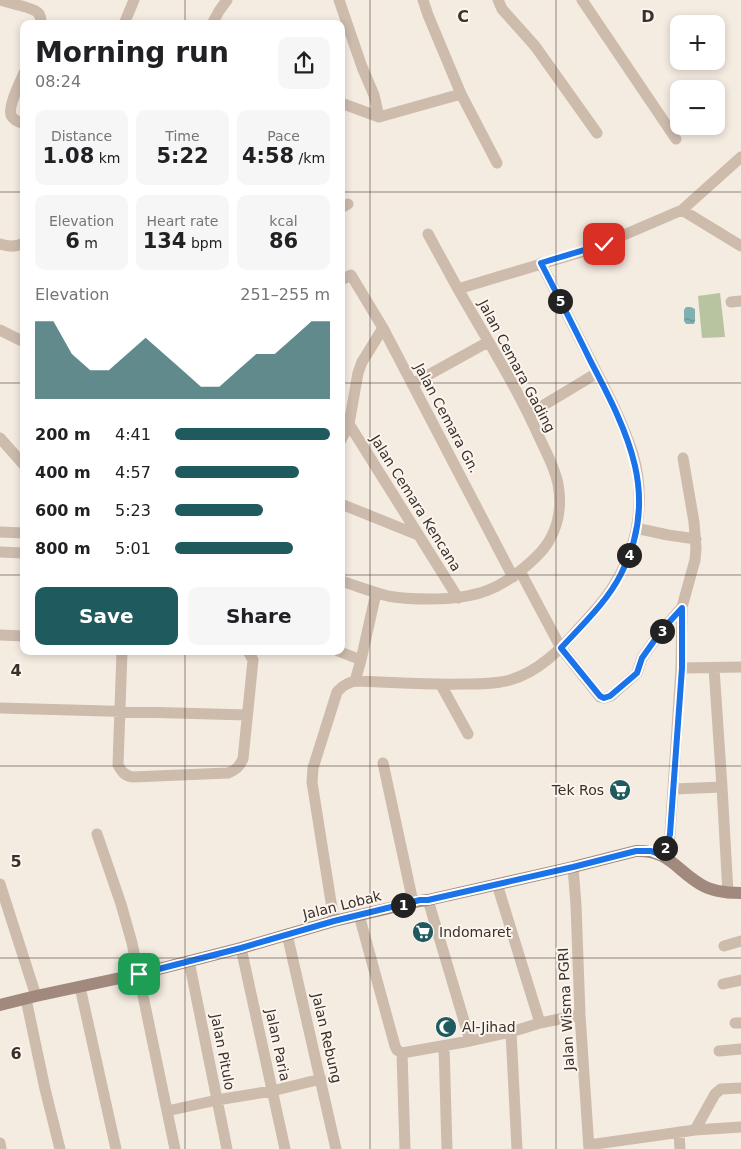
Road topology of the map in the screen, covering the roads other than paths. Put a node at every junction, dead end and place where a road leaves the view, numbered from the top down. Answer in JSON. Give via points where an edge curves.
{"nodes":[{"id":1,"x":0,"y":0,"type":"edge"},
{"id":2,"x":134,"y":0,"type":"edge"},
{"id":3,"x":227,"y":0,"type":"edge"},
{"id":4,"x":339,"y":0,"type":"edge"},
{"id":5,"x":423,"y":0,"type":"edge"},
{"id":6,"x":498,"y":0,"type":"edge"},
{"id":7,"x":582,"y":0,"type":"edge"},
{"id":8,"x":41,"y":20,"type":"edge"},
{"id":9,"x":126,"y":20,"type":"edge"},
{"id":10,"x":214,"y":20,"type":"edge"},
{"id":11,"x":20,"y":83,"type":"edge"},
{"id":12,"x":461,"y":94,"type":"junction"},
{"id":13,"x":345,"y":104,"type":"edge"},
{"id":14,"x":379,"y":117,"type":"junction"},
{"id":15,"x":20,"y":122,"type":"edge"},
{"id":16,"x":597,"y":133,"type":"dead end"},
{"id":17,"x":676,"y":139,"type":"dead end"},
{"id":18,"x":741,"y":157,"type":"edge"},
{"id":19,"x":496,"y":163,"type":"dead end"},
{"id":20,"x":682,"y":210,"type":"junction"},
{"id":21,"x":428,"y":234,"type":"dead end"},
{"id":22,"x":0,"y":244,"type":"edge"},
{"id":23,"x":20,"y":244,"type":"edge"},
{"id":24,"x":741,"y":246,"type":"edge"},
{"id":25,"x":541,"y":263,"type":"junction"},
{"id":26,"x":346,"y":278,"type":"edge"},
{"id":27,"x":458,"y":289,"type":"junction"},
{"id":28,"x":383,"y":328,"type":"junction"},
{"id":29,"x":0,"y":330,"type":"edge"},
{"id":30,"x":20,"y":340,"type":"edge"},
{"id":31,"x":488,"y":342,"type":"junction"},
{"id":32,"x":597,"y":373,"type":"junction"},
{"id":33,"x":412,"y":384,"type":"junction"},
{"id":34,"x":529,"y":414,"type":"junction"},
{"id":35,"x":349,"y":424,"type":"junction"},
{"id":36,"x":345,"y":432,"type":"edge"},
{"id":37,"x":0,"y":438,"type":"edge"},
{"id":38,"x":683,"y":458,"type":"dead end"},
{"id":39,"x":20,"y":460,"type":"edge"},
{"id":40,"x":345,"y":506,"type":"edge"},
{"id":41,"x":638,"y":527,"type":"junction"},
{"id":42,"x":0,"y":532,"type":"edge"},
{"id":43,"x":20,"y":533,"type":"edge"},
{"id":44,"x":418,"y":535,"type":"junction"},
{"id":45,"x":696,"y":539,"type":"junction"},
{"id":46,"x":0,"y":552,"type":"edge"},
{"id":47,"x":20,"y":553,"type":"edge"},
{"id":48,"x":517,"y":574,"type":"junction"},
{"id":49,"x":345,"y":582,"type":"edge"},
{"id":50,"x":376,"y":593,"type":"junction"},
{"id":51,"x":458,"y":598,"type":"junction"},
{"id":52,"x":682,"y":608,"type":"junction"},
{"id":53,"x":0,"y":635,"type":"edge"},
{"id":54,"x":20,"y":636,"type":"edge"},
{"id":55,"x":561,"y":648,"type":"junction"},
{"id":56,"x":345,"y":654,"type":"edge"},
{"id":57,"x":122,"y":655,"type":"edge"},
{"id":58,"x":250,"y":655,"type":"edge"},
{"id":59,"x":361,"y":660,"type":"junction"},
{"id":60,"x":741,"y":667,"type":"edge"},
{"id":61,"x":682,"y":668,"type":"junction"},
{"id":62,"x":714,"y":668,"type":"junction"},
{"id":63,"x":355,"y":681,"type":"junction"},
{"id":64,"x":441,"y":685,"type":"junction"},
{"id":65,"x":0,"y":708,"type":"edge"},
{"id":66,"x":120,"y":711,"type":"junction"},
{"id":67,"x":247,"y":715,"type":"junction"},
{"id":68,"x":468,"y":734,"type":"dead end"},
{"id":69,"x":383,"y":763,"type":"dead end"},
{"id":70,"x":722,"y":787,"type":"junction"},
{"id":71,"x":674,"y":789,"type":"junction"},
{"id":72,"x":97,"y":834,"type":"dead end"},
{"id":73,"x":661,"y":855,"type":"junction"},
{"id":74,"x":573,"y":867,"type":"junction"},
{"id":75,"x":0,"y":884,"type":"edge"},
{"id":76,"x":497,"y":884,"type":"junction"},
{"id":77,"x":735,"y":893,"type":"edge"},
{"id":78,"x":428,"y":900,"type":"junction"},
{"id":79,"x":413,"y":902,"type":"junction"},
{"id":80,"x":359,"y":915,"type":"junction"},
{"id":81,"x":334,"y":921,"type":"junction"},
{"id":82,"x":287,"y":934,"type":"junction"},
{"id":83,"x":741,"y":941,"type":"edge"},
{"id":84,"x":724,"y":946,"type":"dead end"},
{"id":85,"x":241,"y":948,"type":"junction"},
{"id":86,"x":189,"y":961,"type":"junction"},
{"id":87,"x":139,"y":974,"type":"junction"},
{"id":88,"x":741,"y":980,"type":"edge"},
{"id":89,"x":723,"y":984,"type":"dead end"},
{"id":90,"x":80,"y":987,"type":"junction"},
{"id":91,"x":31,"y":997,"type":"junction"},
{"id":92,"x":0,"y":1005,"type":"edge"},
{"id":93,"x":580,"y":1015,"type":"junction"},
{"id":94,"x":540,"y":1023,"type":"junction"},
{"id":95,"x":511,"y":1032,"type":"junction"},
{"id":96,"x":470,"y":1042,"type":"junction"},
{"id":97,"x":444,"y":1046,"type":"junction"},
{"id":98,"x":399,"y":1049,"type":"junction"},
{"id":99,"x":741,"y":1049,"type":"edge"},
{"id":100,"x":719,"y":1051,"type":"dead end"},
{"id":101,"x":321,"y":1079,"type":"junction"},
{"id":102,"x":741,"y":1088,"type":"edge"},
{"id":103,"x":272,"y":1091,"type":"junction"},
{"id":104,"x":217,"y":1100,"type":"junction"},
{"id":105,"x":167,"y":1111,"type":"junction"},
{"id":106,"x":741,"y":1127,"type":"edge"},
{"id":107,"x":695,"y":1130,"type":"junction"},
{"id":108,"x":678,"y":1132,"type":"junction"},
{"id":109,"x":0,"y":1143,"type":"edge"},
{"id":110,"x":589,"y":1147,"type":"edge"},
{"id":111,"x":1,"y":1149,"type":"edge"},
{"id":112,"x":60,"y":1149,"type":"edge"},
{"id":113,"x":116,"y":1149,"type":"edge"},
{"id":114,"x":175,"y":1149,"type":"edge"},
{"id":115,"x":227,"y":1149,"type":"edge"},
{"id":116,"x":285,"y":1149,"type":"edge"},
{"id":117,"x":336,"y":1149,"type":"edge"},
{"id":118,"x":405,"y":1149,"type":"edge"},
{"id":119,"x":447,"y":1149,"type":"edge"},
{"id":120,"x":517,"y":1149,"type":"edge"},
{"id":121,"x":680,"y":1149,"type":"edge"}],
"edges":[{"from":1,"to":8,"type":"street","via":[[34,10]]},
{"from":2,"to":9,"type":"street"},
{"from":3,"to":10,"type":"street"},
{"from":4,"to":14,"type":"street"},
{"from":5,"to":12,"type":"street"},
{"from":6,"to":16,"type":"street","via":[[502,10],[534,46]]},
{"from":7,"to":17,"type":"street"},
{"from":11,"to":15,"type":"street","via":[[10,110],[13,118]]},
{"from":12,"to":14,"type":"street"},
{"from":12,"to":19,"type":"street"},
{"from":13,"to":14,"type":"street"},
{"from":18,"to":20,"type":"street","name":"Jalan Cemara Gading"},
{"from":20,"to":24,"type":"street"},
{"from":20,"to":25,"type":"street","name":"Jalan Cemara Gading","via":[[597,246]]},
{"from":21,"to":27,"type":"street"},
{"from":22,"to":23,"type":"street"},
{"from":25,"to":27,"type":"street","name":"Jalan Cemara Gading"},
{"from":25,"to":32,"type":"street"},
{"from":26,"to":28,"type":"street","name":"Jalan Cemara Gn."},
{"from":27,"to":31,"type":"street","name":"Jalan Cemara Gading"},
{"from":28,"to":33,"type":"street","name":"Jalan Cemara Gn."},
{"from":28,"to":35,"type":"street","via":[[362,362]]},
{"from":29,"to":30,"type":"street"},
{"from":31,"to":33,"type":"street"},
{"from":31,"to":34,"type":"street","name":"Jalan Cemara Gading"},
{"from":32,"to":34,"type":"street"},
{"from":32,"to":41,"type":"street","via":[[633,455],[638,486]]},
{"from":33,"to":48,"type":"street","name":"Jalan Cemara Gn."},
{"from":34,"to":48,"type":"street","name":"Jalan Cemara Gading","via":[[555,472],[559,511],[558,522],[547,545]]},
{"from":35,"to":36,"type":"street"},
{"from":35,"to":44,"type":"street","name":"Jalan Cemara Kencana"},
{"from":37,"to":39,"type":"street"},
{"from":38,"to":45,"type":"street"},
{"from":40,"to":44,"type":"street"},
{"from":41,"to":45,"type":"street"},
{"from":41,"to":55,"type":"street","via":[[632,550],[607,596]]},
{"from":42,"to":43,"type":"street"},
{"from":44,"to":51,"type":"street","name":"Jalan Cemara Kencana"},
{"from":45,"to":52,"type":"street","via":[[695,560]]},
{"from":46,"to":47,"type":"street"},
{"from":48,"to":51,"type":"street","name":"Jalan Cemara Gading","via":[[489,590]]},
{"from":48,"to":55,"type":"street","name":"Jalan Cemara Gn."},
{"from":49,"to":50,"type":"street","name":"Jalan Cemara Gading"},
{"from":50,"to":51,"type":"street","name":"Jalan Cemara Gading","via":[[404,598]]},
{"from":50,"to":59,"type":"street"},
{"from":52,"to":55,"type":"street","name":"Jalan Cemara Gn.","via":[[642,658],[637,673],[609,697],[600,696]]},
{"from":52,"to":61,"type":"street"},
{"from":53,"to":54,"type":"street"},
{"from":55,"to":64,"type":"street","via":[[539,666],[510,680]]},
{"from":56,"to":59,"type":"street"},
{"from":57,"to":66,"type":"street"},
{"from":58,"to":67,"type":"street","via":[[253,660]]},
{"from":59,"to":63,"type":"street"},
{"from":60,"to":62,"type":"street"},
{"from":61,"to":62,"type":"street"},
{"from":61,"to":71,"type":"street"},
{"from":62,"to":70,"type":"street"},
{"from":63,"to":64,"type":"street"},
{"from":63,"to":81,"type":"street","via":[[341,687],[335,696],[313,768],[312,782]]},
{"from":64,"to":68,"type":"street"},
{"from":65,"to":66,"type":"street"},
{"from":66,"to":67,"type":"street"},
{"from":66,"to":67,"type":"street","via":[[118,765],[121,772],[132,777],[228,773],[235,770],[242,759]]},
{"from":69,"to":79,"type":"street"},
{"from":70,"to":71,"type":"street"},
{"from":70,"to":77,"type":"street"},
{"from":71,"to":73,"type":"street","via":[[670,834]]},
{"from":72,"to":87,"type":"street","via":[[126,921]]},
{"from":73,"to":74,"type":"main road","name":"Jalan Lobak","via":[[636,851]]},
{"from":73,"to":77,"type":"main road","name":"Jalan Lobak","via":[[700,884]]},
{"from":74,"to":76,"type":"main road","name":"Jalan Lobak"},
{"from":74,"to":93,"type":"street","name":"Jalan Wisma PGRI"},
{"from":75,"to":91,"type":"street"},
{"from":76,"to":78,"type":"main road","name":"Jalan Lobak"},
{"from":76,"to":94,"type":"street"},
{"from":78,"to":79,"type":"main road","name":"Jalan Lobak"},
{"from":78,"to":96,"type":"street"},
{"from":79,"to":80,"type":"main road","name":"Jalan Lobak"},
{"from":80,"to":81,"type":"main road","name":"Jalan Lobak"},
{"from":80,"to":98,"type":"street"},
{"from":81,"to":82,"type":"main road","name":"Jalan Lobak"},
{"from":82,"to":85,"type":"main road","name":"Jalan Lobak"},
{"from":82,"to":101,"type":"street","name":"Jalan Rebung"},
{"from":83,"to":84,"type":"street"},
{"from":85,"to":86,"type":"main road","name":"Jalan Lobak"},
{"from":85,"to":103,"type":"street","name":"Jalan Paria"},
{"from":86,"to":87,"type":"main road","name":"Jalan Lobak"},
{"from":86,"to":104,"type":"street","name":"Jalan Pitulo"},
{"from":87,"to":90,"type":"main road","name":"Jalan Lobak"},
{"from":87,"to":105,"type":"street"},
{"from":88,"to":89,"type":"street"},
{"from":90,"to":91,"type":"main road","name":"Jalan Lobak"},
{"from":90,"to":113,"type":"street"},
{"from":91,"to":92,"type":"main road","name":"Jalan Lobak"},
{"from":91,"to":112,"type":"street","via":[[45,1089]]},
{"from":93,"to":94,"type":"street"},
{"from":93,"to":110,"type":"street","name":"Jalan Wisma PGRI"},
{"from":94,"to":95,"type":"street"},
{"from":95,"to":96,"type":"street"},
{"from":95,"to":120,"type":"street"},
{"from":96,"to":97,"type":"street"},
{"from":97,"to":98,"type":"street"},
{"from":97,"to":119,"type":"street"},
{"from":98,"to":118,"type":"street"},
{"from":99,"to":100,"type":"street"},
{"from":101,"to":103,"type":"street"},
{"from":101,"to":117,"type":"street","name":"Jalan Rebung"},
{"from":102,"to":107,"type":"street","via":[[721,1089],[715,1094]]},
{"from":103,"to":104,"type":"street"},
{"from":103,"to":116,"type":"street","name":"Jalan Paria"},
{"from":104,"to":105,"type":"street"},
{"from":104,"to":115,"type":"street","name":"Jalan Pitulo"},
{"from":105,"to":114,"type":"street"},
{"from":106,"to":107,"type":"street"},
{"from":107,"to":108,"type":"street"},
{"from":108,"to":110,"type":"street"},
{"from":108,"to":121,"type":"street"},
{"from":109,"to":111,"type":"street"}]}
